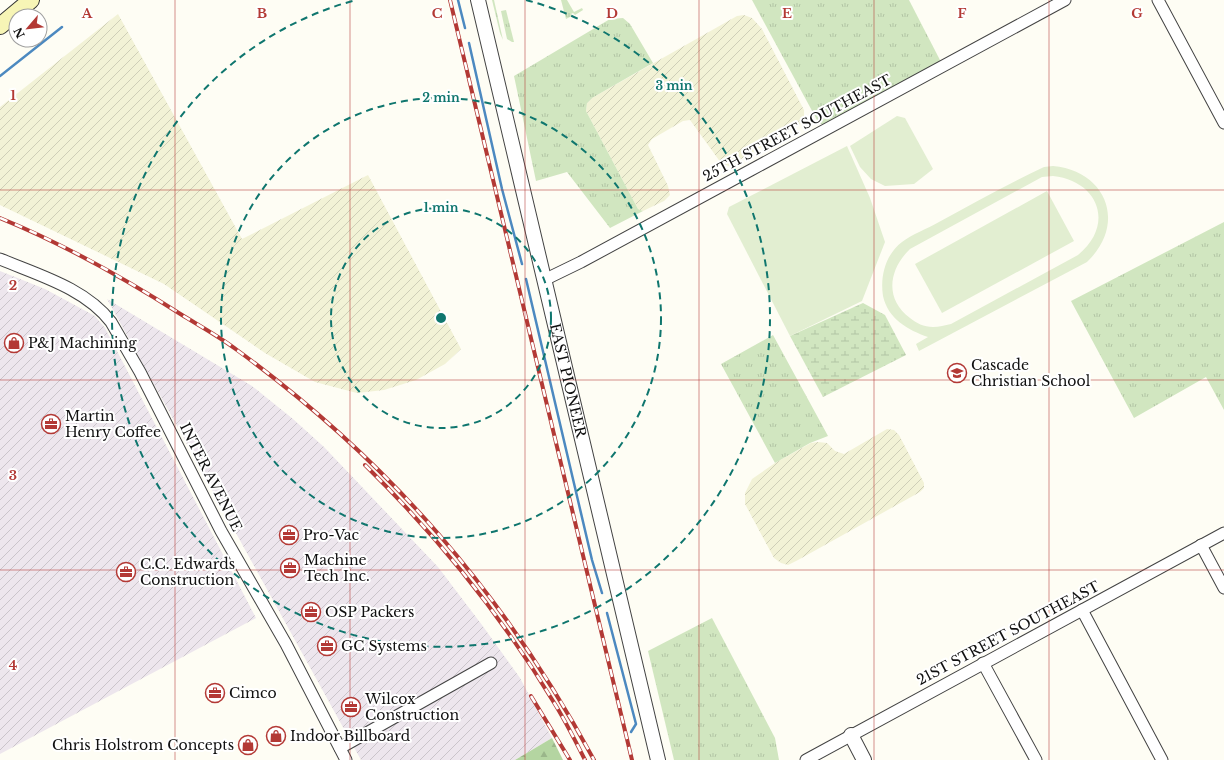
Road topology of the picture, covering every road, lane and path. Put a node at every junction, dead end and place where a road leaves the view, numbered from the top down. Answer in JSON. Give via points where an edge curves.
{"nodes":[{"id":1,"x":31,"y":0,"type":"edge"},
{"id":2,"x":478,"y":0,"type":"edge"},
{"id":3,"x":1065,"y":0,"type":"edge"},
{"id":4,"x":1158,"y":0,"type":"edge"},
{"id":5,"x":0,"y":26,"type":"edge"},
{"id":6,"x":1224,"y":123,"type":"edge"},
{"id":7,"x":0,"y":259,"type":"edge"},
{"id":8,"x":544,"y":280,"type":"junction"},
{"id":9,"x":1224,"y":533,"type":"edge"},
{"id":10,"x":1201,"y":545,"type":"junction"},
{"id":11,"x":1224,"y":588,"type":"edge"},
{"id":12,"x":1082,"y":610,"type":"junction"},
{"id":13,"x":491,"y":663,"type":"dead end"},
{"id":14,"x":983,"y":663,"type":"junction"},
{"id":15,"x":851,"y":735,"type":"junction"},
{"id":16,"x":340,"y":748,"type":"junction"},
{"id":17,"x":346,"y":760,"type":"edge"},
{"id":18,"x":658,"y":760,"type":"edge"},
{"id":19,"x":806,"y":760,"type":"edge"},
{"id":20,"x":864,"y":760,"type":"edge"},
{"id":21,"x":1036,"y":760,"type":"edge"},
{"id":22,"x":1162,"y":760,"type":"edge"}],
"edges":[{"from":1,"to":5,"type":"main road"},
{"from":2,"to":8,"type":"street","name":"EAST PIONEER"},
{"from":3,"to":8,"type":"street","name":"25TH STREET SOUTHEAST"},
{"from":4,"to":6,"type":"street"},
{"from":7,"to":16,"type":"street","name":"INTER AVENUE","via":[[83,296],[111,322]]},
{"from":8,"to":18,"type":"street","name":"EAST PIONEER"},
{"from":9,"to":10,"type":"street","name":"21ST STREET SOUTHEAST"},
{"from":10,"to":11,"type":"street"},
{"from":10,"to":12,"type":"street","name":"21ST STREET SOUTHEAST"},
{"from":12,"to":14,"type":"street","name":"21ST STREET SOUTHEAST"},
{"from":12,"to":22,"type":"street"},
{"from":13,"to":16,"type":"street"},
{"from":14,"to":15,"type":"street","name":"21ST STREET SOUTHEAST"},
{"from":14,"to":21,"type":"street"},
{"from":15,"to":19,"type":"street","name":"21ST STREET SOUTHEAST"},
{"from":15,"to":20,"type":"street"},
{"from":16,"to":17,"type":"street","name":"INTER AVENUE"}]}
